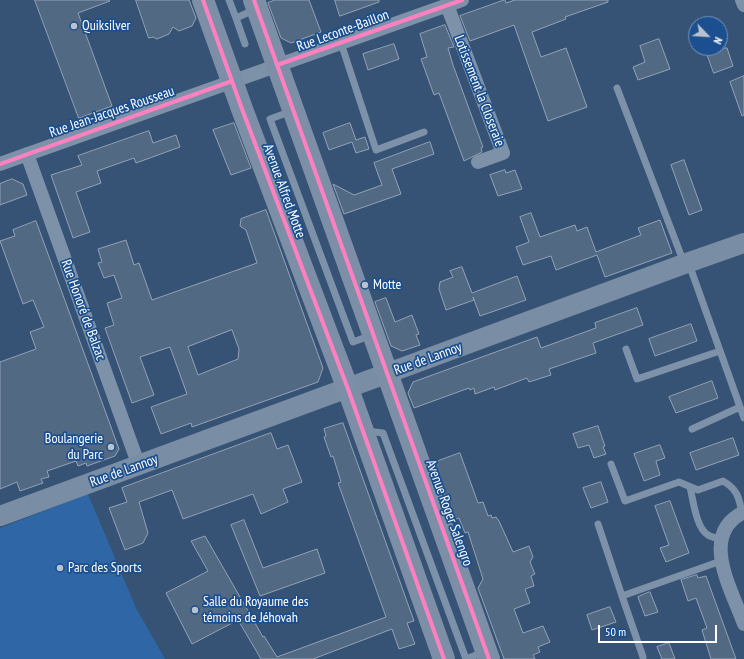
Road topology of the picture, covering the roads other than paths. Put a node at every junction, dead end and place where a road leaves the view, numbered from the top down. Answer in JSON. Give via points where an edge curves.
{"nodes":[{"id":1,"x":203,"y":0,"type":"edge"},
{"id":2,"x":229,"y":0,"type":"edge"},
{"id":3,"x":462,"y":0,"type":"edge"},
{"id":4,"x":742,"y":0,"type":"edge"},
{"id":5,"x":256,"y":4,"type":"edge"},
{"id":6,"x":447,"y":5,"type":"junction"},
{"id":7,"x":744,"y":5,"type":"edge"},
{"id":8,"x":236,"y":18,"type":"junction"},
{"id":9,"x":341,"y":43,"type":"junction"},
{"id":10,"x":245,"y":44,"type":"dead end"},
{"id":11,"x":277,"y":65,"type":"junction"},
{"id":12,"x":232,"y":81,"type":"junction"},
{"id":13,"x":617,"y":88,"type":"dead end"},
{"id":14,"x":424,"y":132,"type":"dead end"},
{"id":15,"x":27,"y":154,"type":"junction"},
{"id":16,"x":478,"y":162,"type":"dead end"},
{"id":17,"x":0,"y":164,"type":"edge"},
{"id":18,"x":744,"y":243,"type":"edge"},
{"id":19,"x":686,"y":263,"type":"junction"},
{"id":20,"x":626,"y":349,"type":"dead end"},
{"id":21,"x":720,"y":351,"type":"junction"},
{"id":22,"x":388,"y":374,"type":"junction"},
{"id":23,"x":348,"y":389,"type":"junction"},
{"id":24,"x":740,"y":407,"type":"junction"},
{"id":25,"x":744,"y":418,"type":"edge"},
{"id":26,"x":692,"y":429,"type":"dead end"},
{"id":27,"x":362,"y":431,"type":"junction"},
{"id":28,"x":611,"y":464,"type":"dead end"},
{"id":29,"x":139,"y":466,"type":"junction"},
{"id":30,"x":690,"y":487,"type":"junction"},
{"id":31,"x":743,"y":512,"type":"edge"},
{"id":32,"x":0,"y":516,"type":"edge"},
{"id":33,"x":598,"y":524,"type":"dead end"},
{"id":34,"x":720,"y":539,"type":"junction"},
{"id":35,"x":721,"y":561,"type":"junction"},
{"id":36,"x":622,"y":596,"type":"junction"},
{"id":37,"x":744,"y":624,"type":"edge"},
{"id":38,"x":487,"y":655,"type":"edge"},
{"id":39,"x":643,"y":657,"type":"dead end"},
{"id":40,"x":444,"y":659,"type":"edge"},
{"id":41,"x":466,"y":659,"type":"edge"}],
"edges":[{"from":1,"to":12,"type":"main road","name":"Avenue Alfred Motte"},
{"from":2,"to":8,"type":"lane"},
{"from":3,"to":6,"type":"street","name":"Rue Leconte-Baillon"},
{"from":4,"to":7,"type":"street"},
{"from":5,"to":8,"type":"lane"},
{"from":5,"to":11,"type":"main road"},
{"from":6,"to":9,"type":"street","name":"Rue Leconte-Baillon"},
{"from":6,"to":16,"type":"street","name":"Lotissement la Closeraie","via":[[503,152]]},
{"from":8,"to":10,"type":"lane"},
{"from":9,"to":11,"type":"street","name":"Rue Leconte-Baillon"},
{"from":9,"to":14,"type":"lane","via":[[376,150]]},
{"from":11,"to":12,"type":"street","name":"Rue Leconte-Baillon"},
{"from":11,"to":22,"type":"main road"},
{"from":12,"to":15,"type":"street","name":"Rue Jean-Jacques Rousseau"},
{"from":12,"to":23,"type":"main road","name":"Avenue Alfred Motte"},
{"from":13,"to":19,"type":"lane"},
{"from":15,"to":17,"type":"street","name":"Rue Jean-Jacques Rousseau"},
{"from":15,"to":29,"type":"street","name":"Rue Honoré de Balzac"},
{"from":18,"to":19,"type":"main road","name":"Rue de Lannoy"},
{"from":19,"to":21,"type":"lane"},
{"from":19,"to":22,"type":"main road","name":"Rue de Lannoy"},
{"from":20,"to":21,"type":"lane","via":[[637,379]]},
{"from":21,"to":24,"type":"lane"},
{"from":22,"to":23,"type":"main road","name":"Rue de Lannoy"},
{"from":22,"to":38,"type":"main road","name":"Avenue Roger Salengro"},
{"from":23,"to":27,"type":"main road"},
{"from":23,"to":29,"type":"main road","name":"Rue de Lannoy"},
{"from":24,"to":25,"type":"lane"},
{"from":24,"to":26,"type":"lane"},
{"from":27,"to":40,"type":"main road"},
{"from":27,"to":41,"type":"lane","via":[[383,433]]},
{"from":28,"to":30,"type":"lane","via":[[625,501],[679,482]]},
{"from":29,"to":32,"type":"main road","name":"Rue de Lannoy"},
{"from":30,"to":31,"type":"lane","via":[[698,490],[723,481],[733,486]]},
{"from":30,"to":34,"type":"lane","via":[[697,518],[704,532]]},
{"from":31,"to":34,"type":"street","via":[[727,524]]},
{"from":33,"to":36,"type":"lane"},
{"from":34,"to":35,"type":"street"},
{"from":35,"to":36,"type":"lane"},
{"from":35,"to":37,"type":"street"},
{"from":36,"to":39,"type":"lane"},
{"from":38,"to":41,"type":"lane"}]}
